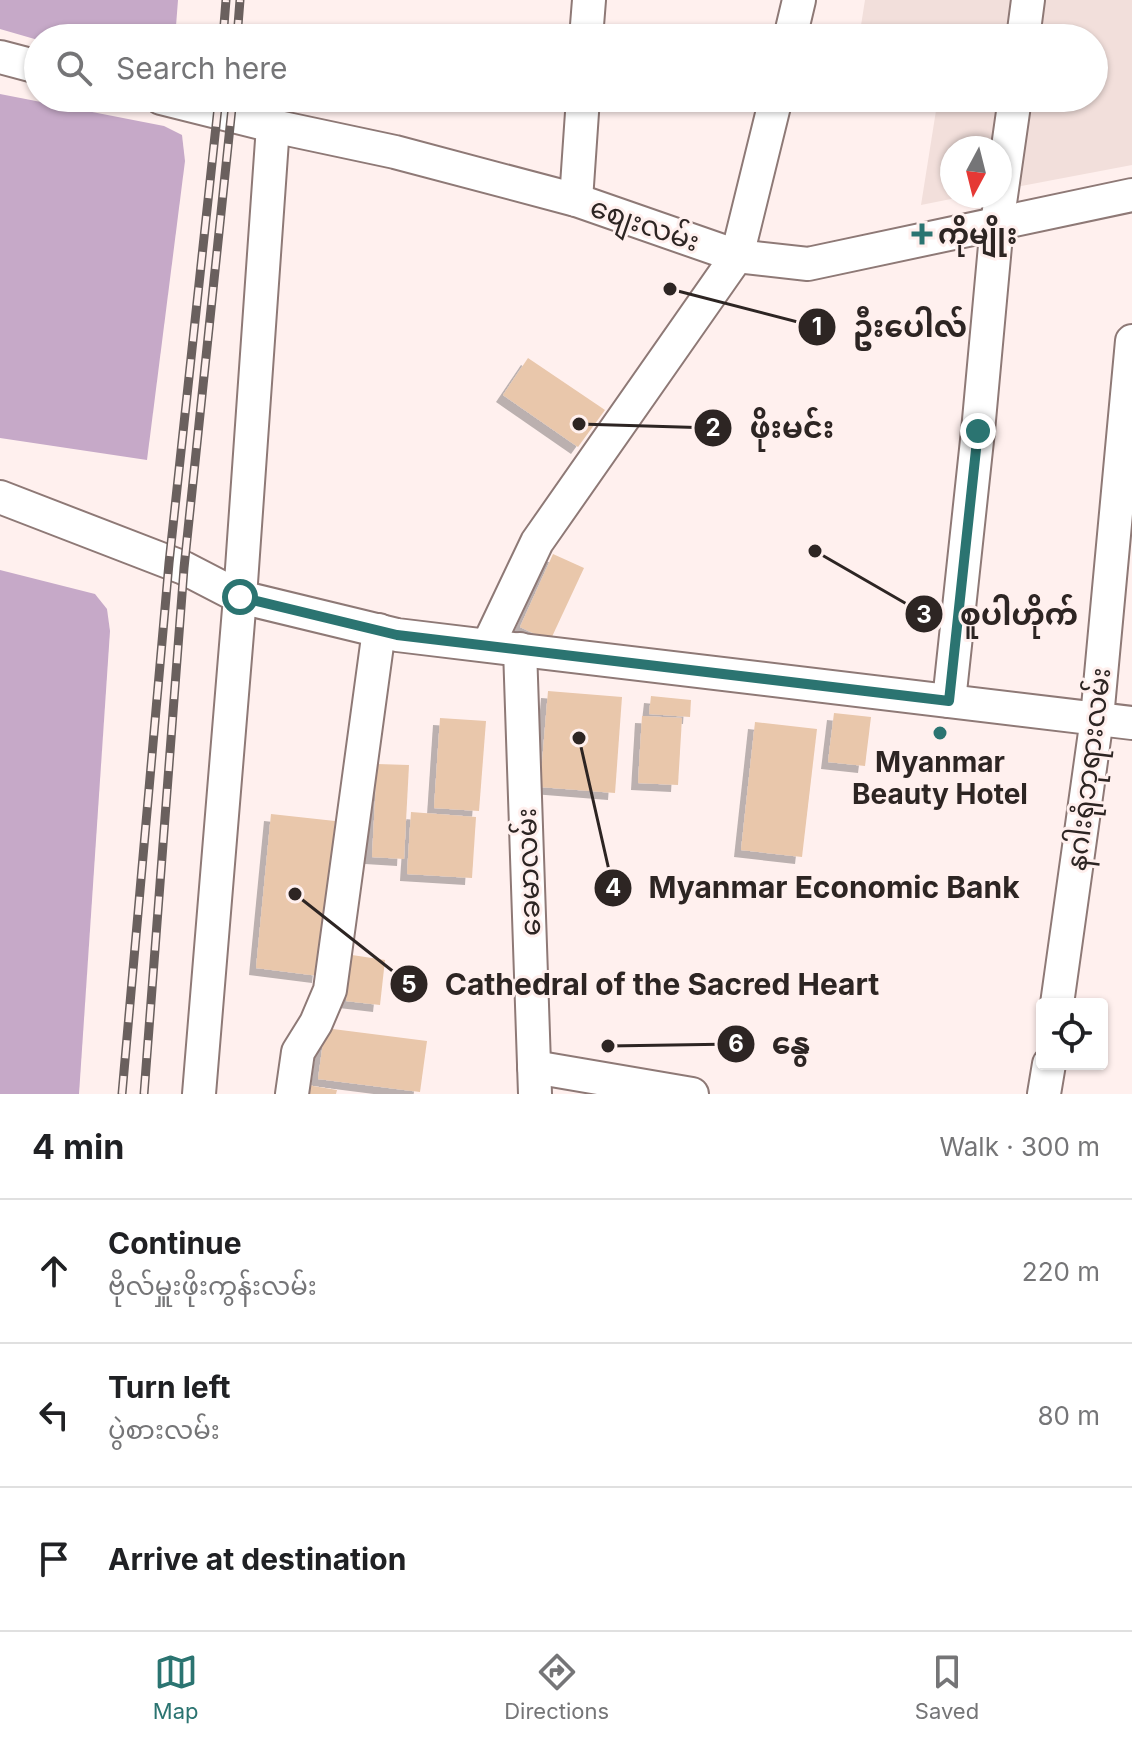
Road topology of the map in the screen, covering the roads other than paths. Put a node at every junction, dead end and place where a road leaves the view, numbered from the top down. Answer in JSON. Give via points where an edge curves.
{"nodes":[{"id":1,"x":589,"y":0,"type":"edge"},
{"id":2,"x":799,"y":0,"type":"edge"},
{"id":3,"x":1028,"y":0,"type":"edge"},
{"id":4,"x":587,"y":24,"type":"edge"},
{"id":5,"x":793,"y":24,"type":"edge"},
{"id":6,"x":1025,"y":24,"type":"edge"},
{"id":7,"x":0,"y":57,"type":"edge"},
{"id":8,"x":24,"y":63,"type":"edge"},
{"id":9,"x":217,"y":112,"type":"edge"},
{"id":10,"x":582,"y":112,"type":"edge"},
{"id":11,"x":773,"y":112,"type":"edge"},
{"id":12,"x":1013,"y":112,"type":"edge"},
{"id":13,"x":273,"y":126,"type":"junction"},
{"id":14,"x":1132,"y":195,"type":"edge"},
{"id":15,"x":576,"y":200,"type":"junction"},
{"id":16,"x":997,"y":224,"type":"junction"},
{"id":17,"x":737,"y":256,"type":"junction"},
{"id":18,"x":1132,"y":341,"type":"edge"},
{"id":19,"x":1128,"y":436,"type":"edge"},
{"id":20,"x":0,"y":497,"type":"edge"},
{"id":21,"x":240,"y":597,"type":"junction"},
{"id":22,"x":379,"y":630,"type":"junction"},
{"id":23,"x":488,"y":645,"type":"junction"},
{"id":24,"x":520,"y":649,"type":"junction"},
{"id":25,"x":949,"y":701,"type":"junction"},
{"id":26,"x":1097,"y":718,"type":"junction"},
{"id":27,"x":1132,"y":723,"type":"edge"},
{"id":28,"x":1058,"y":998,"type":"edge"},
{"id":29,"x":1048,"y":1070,"type":"edge"},
{"id":30,"x":535,"y":1081,"type":"edge"},
{"id":31,"x":199,"y":1094,"type":"edge"},
{"id":32,"x":292,"y":1094,"type":"edge"},
{"id":33,"x":692,"y":1094,"type":"edge"},
{"id":34,"x":1044,"y":1094,"type":"edge"}],
"edges":[{"from":1,"to":4,"type":"street"},
{"from":2,"to":5,"type":"street"},
{"from":3,"to":6,"type":"street"},
{"from":7,"to":8,"type":"street"},
{"from":9,"to":13,"type":"street","name":"စျေးလမ်း"},
{"from":10,"to":15,"type":"street"},
{"from":11,"to":17,"type":"street"},
{"from":12,"to":16,"type":"street"},
{"from":13,"to":15,"type":"street","name":"စျေးလမ်း"},
{"from":13,"to":21,"type":"street"},
{"from":14,"to":16,"type":"street","name":"စျေးလမ်း"},
{"from":15,"to":17,"type":"street","name":"စျေးလမ်း"},
{"from":16,"to":17,"type":"street","name":"စျေးလမ်း","via":[[808,264]]},
{"from":16,"to":25,"type":"street"},
{"from":17,"to":23,"type":"street","via":[[537,542]]},
{"from":18,"to":19,"type":"street","name":"နဂါးရုံဘုရားလမ်း"},
{"from":19,"to":26,"type":"street","name":"နဂါးရုံဘုရားလမ်း"},
{"from":20,"to":21,"type":"street","via":[[184,568]]},
{"from":21,"to":22,"type":"street"},
{"from":21,"to":31,"type":"street"},
{"from":22,"to":23,"type":"street"},
{"from":22,"to":32,"type":"street","via":[[330,990],[298,1052]]},
{"from":23,"to":24,"type":"street"},
{"from":24,"to":25,"type":"street"},
{"from":24,"to":30,"type":"street","name":"ခေမာလမ်း"},
{"from":25,"to":26,"type":"street"},
{"from":26,"to":27,"type":"street"},
{"from":26,"to":28,"type":"street","name":"နဂါးရုံဘုရားလမ်း"},
{"from":29,"to":34,"type":"street"},
{"from":30,"to":33,"type":"street"}]}
